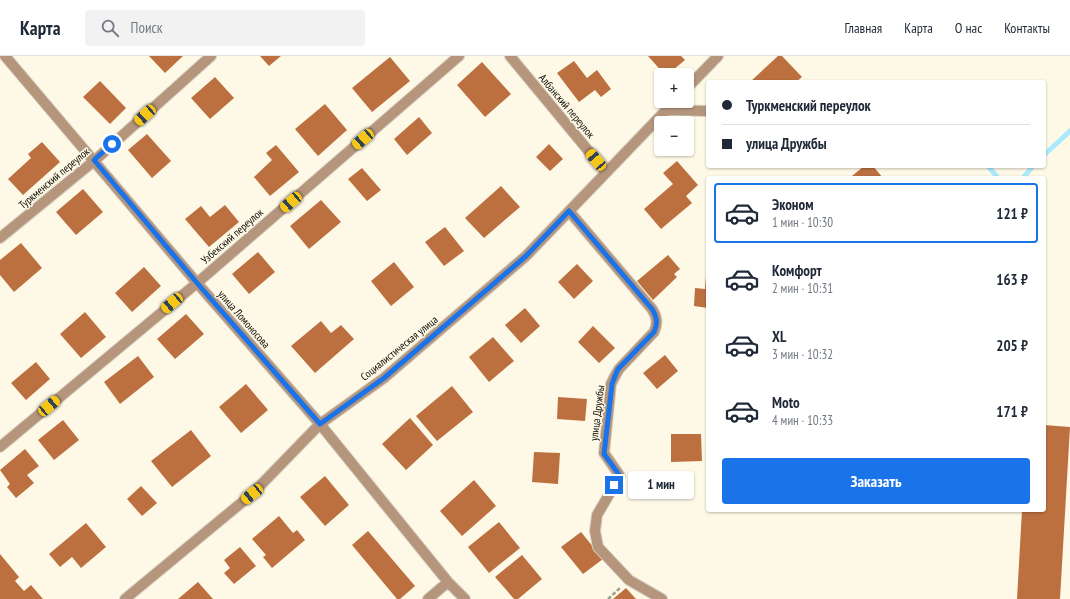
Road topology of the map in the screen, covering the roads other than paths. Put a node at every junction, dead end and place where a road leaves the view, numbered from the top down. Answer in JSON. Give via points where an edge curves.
{"nodes":[{"id":1,"x":5,"y":56,"type":"edge"},
{"id":2,"x":211,"y":56,"type":"edge"},
{"id":3,"x":459,"y":56,"type":"edge"},
{"id":4,"x":510,"y":56,"type":"edge"},
{"id":5,"x":718,"y":56,"type":"edge"},
{"id":6,"x":694,"y":81,"type":"edge"},
{"id":7,"x":666,"y":110,"type":"joint"},
{"id":8,"x":706,"y":111,"type":"edge"},
{"id":9,"x":94,"y":160,"type":"junction"},
{"id":10,"x":606,"y":172,"type":"junction"},
{"id":11,"x":569,"y":211,"type":"junction"},
{"id":12,"x":0,"y":238,"type":"edge"},
{"id":13,"x":197,"y":283,"type":"junction"},
{"id":14,"x":320,"y":424,"type":"junction"},
{"id":15,"x":0,"y":447,"type":"edge"},
{"id":16,"x":448,"y":582,"type":"junction"},
{"id":17,"x":125,"y":599,"type":"edge"},
{"id":18,"x":428,"y":599,"type":"edge"},
{"id":19,"x":465,"y":599,"type":"edge"},
{"id":20,"x":662,"y":599,"type":"edge"}],
"edges":[{"from":1,"to":9,"type":"street","name":"улица Ломоносова"},
{"from":2,"to":9,"type":"street","name":"Туркменский переулок"},
{"from":3,"to":13,"type":"street","name":"Узбекский переулок"},
{"from":4,"to":10,"type":"street","name":"Албанский переулок"},
{"from":5,"to":6,"type":"street"},
{"from":7,"to":8,"type":"street"},
{"from":7,"to":10,"type":"street","name":"Социалистическая улица"},
{"from":9,"to":12,"type":"street","name":"Туркменский переулок"},
{"from":9,"to":13,"type":"street","name":"улица Ломоносова"},
{"from":10,"to":11,"type":"street","name":"Социалистическая улица"},
{"from":11,"to":14,"type":"street","name":"Социалистическая улица","via":[[526,256],[384,378]]},
{"from":11,"to":20,"type":"street","name":"улица Дружбы","via":[[656,316],[657,325],[654,332],[618,369],[612,384],[604,454],[620,476],[597,515],[595,531],[598,546],[629,580]]},
{"from":13,"to":14,"type":"street","name":"улица Ломоносова"},
{"from":13,"to":15,"type":"street","name":"Узбекский переулок"},
{"from":14,"to":16,"type":"street","name":"улица Ломоносова"},
{"from":14,"to":17,"type":"street","name":"Социалистическая улица","via":[[252,494]]},
{"from":16,"to":18,"type":"street"},
{"from":16,"to":19,"type":"street","name":"улица Ломоносова"}]}
